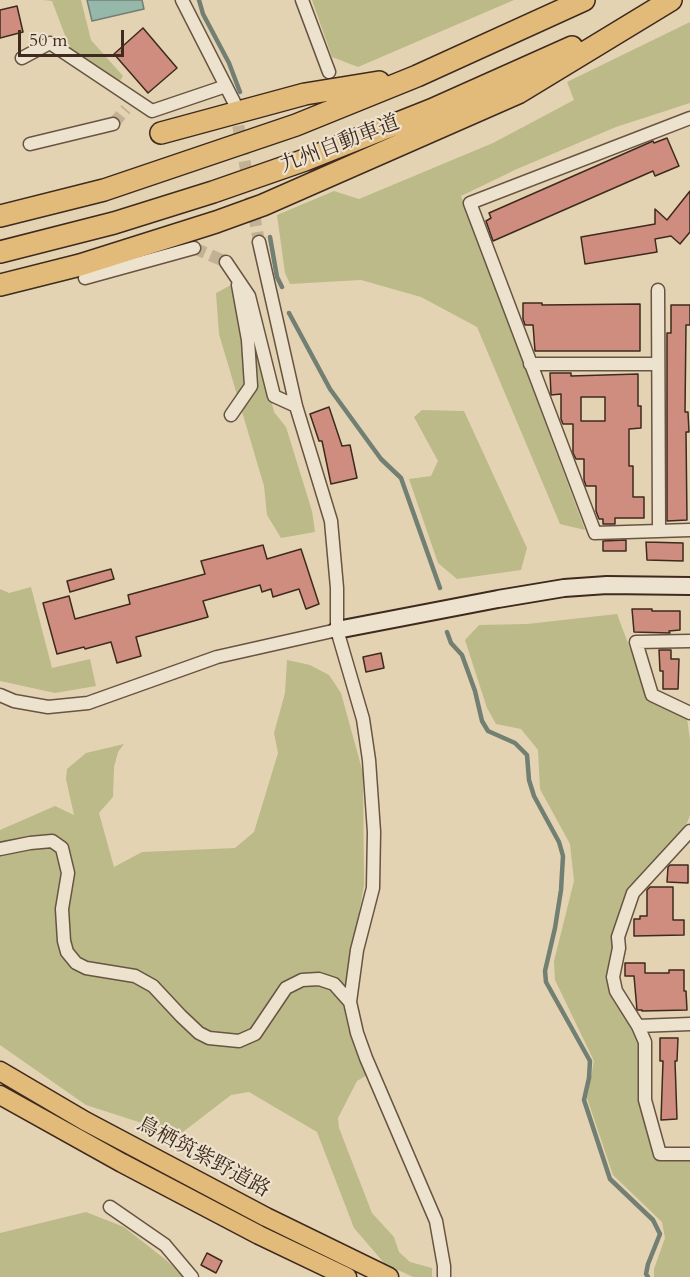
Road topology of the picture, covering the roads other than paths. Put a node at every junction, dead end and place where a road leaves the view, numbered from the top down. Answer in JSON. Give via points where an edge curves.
{"nodes":[{"id":1,"x":182,"y":0,"type":"edge"},
{"id":2,"x":302,"y":0,"type":"edge"},
{"id":3,"x":584,"y":0,"type":"edge"},
{"id":4,"x":669,"y":0,"type":"edge"},
{"id":5,"x":22,"y":58,"type":"dead end"},
{"id":6,"x":329,"y":72,"type":"dead end"},
{"id":7,"x":417,"y":76,"type":"junction"},
{"id":8,"x":226,"y":86,"type":"junction"},
{"id":9,"x":134,"y":99,"type":"junction"},
{"id":10,"x":234,"y":102,"type":"tunnel mouth"},
{"id":11,"x":126,"y":109,"type":"tunnel mouth"},
{"id":12,"x":690,"y":118,"type":"edge"},
{"id":13,"x":114,"y":124,"type":"tunnel mouth"},
{"id":14,"x":161,"y":134,"type":"dead end"},
{"id":15,"x":30,"y":144,"type":"dead end"},
{"id":16,"x":0,"y":216,"type":"edge"},
{"id":17,"x":259,"y":242,"type":"tunnel mouth"},
{"id":18,"x":194,"y":248,"type":"tunnel mouth"},
{"id":19,"x":0,"y":252,"type":"edge"},
{"id":20,"x":226,"y":262,"type":"tunnel mouth"},
{"id":21,"x":85,"y":278,"type":"dead end"},
{"id":22,"x":237,"y":278,"type":"junction"},
{"id":23,"x":0,"y":285,"type":"edge"},
{"id":24,"x":658,"y":290,"type":"dead end"},
{"id":25,"x":530,"y":364,"type":"junction"},
{"id":26,"x":658,"y":364,"type":"junction"},
{"id":27,"x":296,"y":406,"type":"junction"},
{"id":28,"x":231,"y":415,"type":"dead end"},
{"id":29,"x":659,"y":530,"type":"junction"},
{"id":30,"x":690,"y":530,"type":"edge"},
{"id":31,"x":690,"y":586,"type":"edge"},
{"id":32,"x":337,"y":630,"type":"junction"},
{"id":33,"x":690,"y":641,"type":"edge"},
{"id":34,"x":0,"y":695,"type":"edge"},
{"id":35,"x":690,"y":713,"type":"edge"},
{"id":36,"x":690,"y":831,"type":"edge"},
{"id":37,"x":0,"y":849,"type":"edge"},
{"id":38,"x":350,"y":1002,"type":"junction"},
{"id":39,"x":690,"y":1024,"type":"edge"},
{"id":40,"x":638,"y":1026,"type":"junction"},
{"id":41,"x":5,"y":1073,"type":"edge"},
{"id":42,"x":0,"y":1095,"type":"edge"},
{"id":43,"x":690,"y":1154,"type":"edge"},
{"id":44,"x":110,"y":1207,"type":"dead end"},
{"id":45,"x":192,"y":1277,"type":"edge"},
{"id":46,"x":347,"y":1277,"type":"edge"},
{"id":47,"x":389,"y":1277,"type":"edge"},
{"id":48,"x":444,"y":1277,"type":"edge"}],
"edges":[{"from":1,"to":8,"type":"street"},
{"from":2,"to":6,"type":"street"},
{"from":3,"to":7,"type":"highway","name":"九州自動車道"},
{"from":4,"to":19,"type":"highway","name":"九州自動車道","via":[[441,105],[305,160],[125,219]]},
{"from":4,"to":23,"type":"highway","via":[[518,93],[263,205],[80,265]]},
{"from":5,"to":9,"type":"street","via":[[50,43]]},
{"from":7,"to":14,"type":"highway","via":[[305,94]]},
{"from":7,"to":16,"type":"highway","name":"九州自動車道","via":[[296,125],[200,158],[104,190]]},
{"from":8,"to":9,"type":"street","via":[[152,111]]},
{"from":8,"to":10,"type":"street"},
{"from":9,"to":11,"type":"street"},
{"from":12,"to":25,"type":"street","via":[[470,203]]},
{"from":13,"to":15,"type":"street"},
{"from":17,"to":27,"type":"street"},
{"from":18,"to":21,"type":"street"},
{"from":20,"to":22,"type":"street"},
{"from":22,"to":27,"type":"street","via":[[249,297],[274,396]]},
{"from":22,"to":28,"type":"street","via":[[251,386]]},
{"from":24,"to":26,"type":"street"},
{"from":25,"to":26,"type":"street"},
{"from":25,"to":29,"type":"street","via":[[595,533]]},
{"from":26,"to":29,"type":"street"},
{"from":27,"to":32,"type":"street","via":[[331,521]]},
{"from":29,"to":30,"type":"street"},
{"from":31,"to":32,"type":"street","via":[[564,588]]},
{"from":32,"to":34,"type":"street","via":[[217,657],[88,703],[48,707]]},
{"from":32,"to":38,"type":"street","via":[[363,719],[374,832],[373,888],[357,951]]},
{"from":33,"to":35,"type":"street","via":[[636,642],[652,695]]},
{"from":36,"to":40,"type":"street","via":[[633,893],[618,937],[613,977],[616,991]]},
{"from":37,"to":38,"type":"street","via":[[52,841],[62,848],[68,873],[62,909],[67,952],[86,968],[135,976],[153,986],[187,1022],[209,1038],[239,1041],[255,1034],[286,988],[302,980],[319,979],[334,984]]},
{"from":38,"to":48,"type":"street","via":[[366,1058],[436,1221]]},
{"from":39,"to":40,"type":"street"},
{"from":40,"to":43,"type":"street","via":[[645,1042],[645,1100],[660,1154]]},
{"from":41,"to":47,"type":"main road","name":"鳥栖筑紫野道路","via":[[85,1121]]},
{"from":42,"to":46,"type":"main road","via":[[248,1229]]},
{"from":44,"to":45,"type":"street","via":[[165,1245]]}]}
